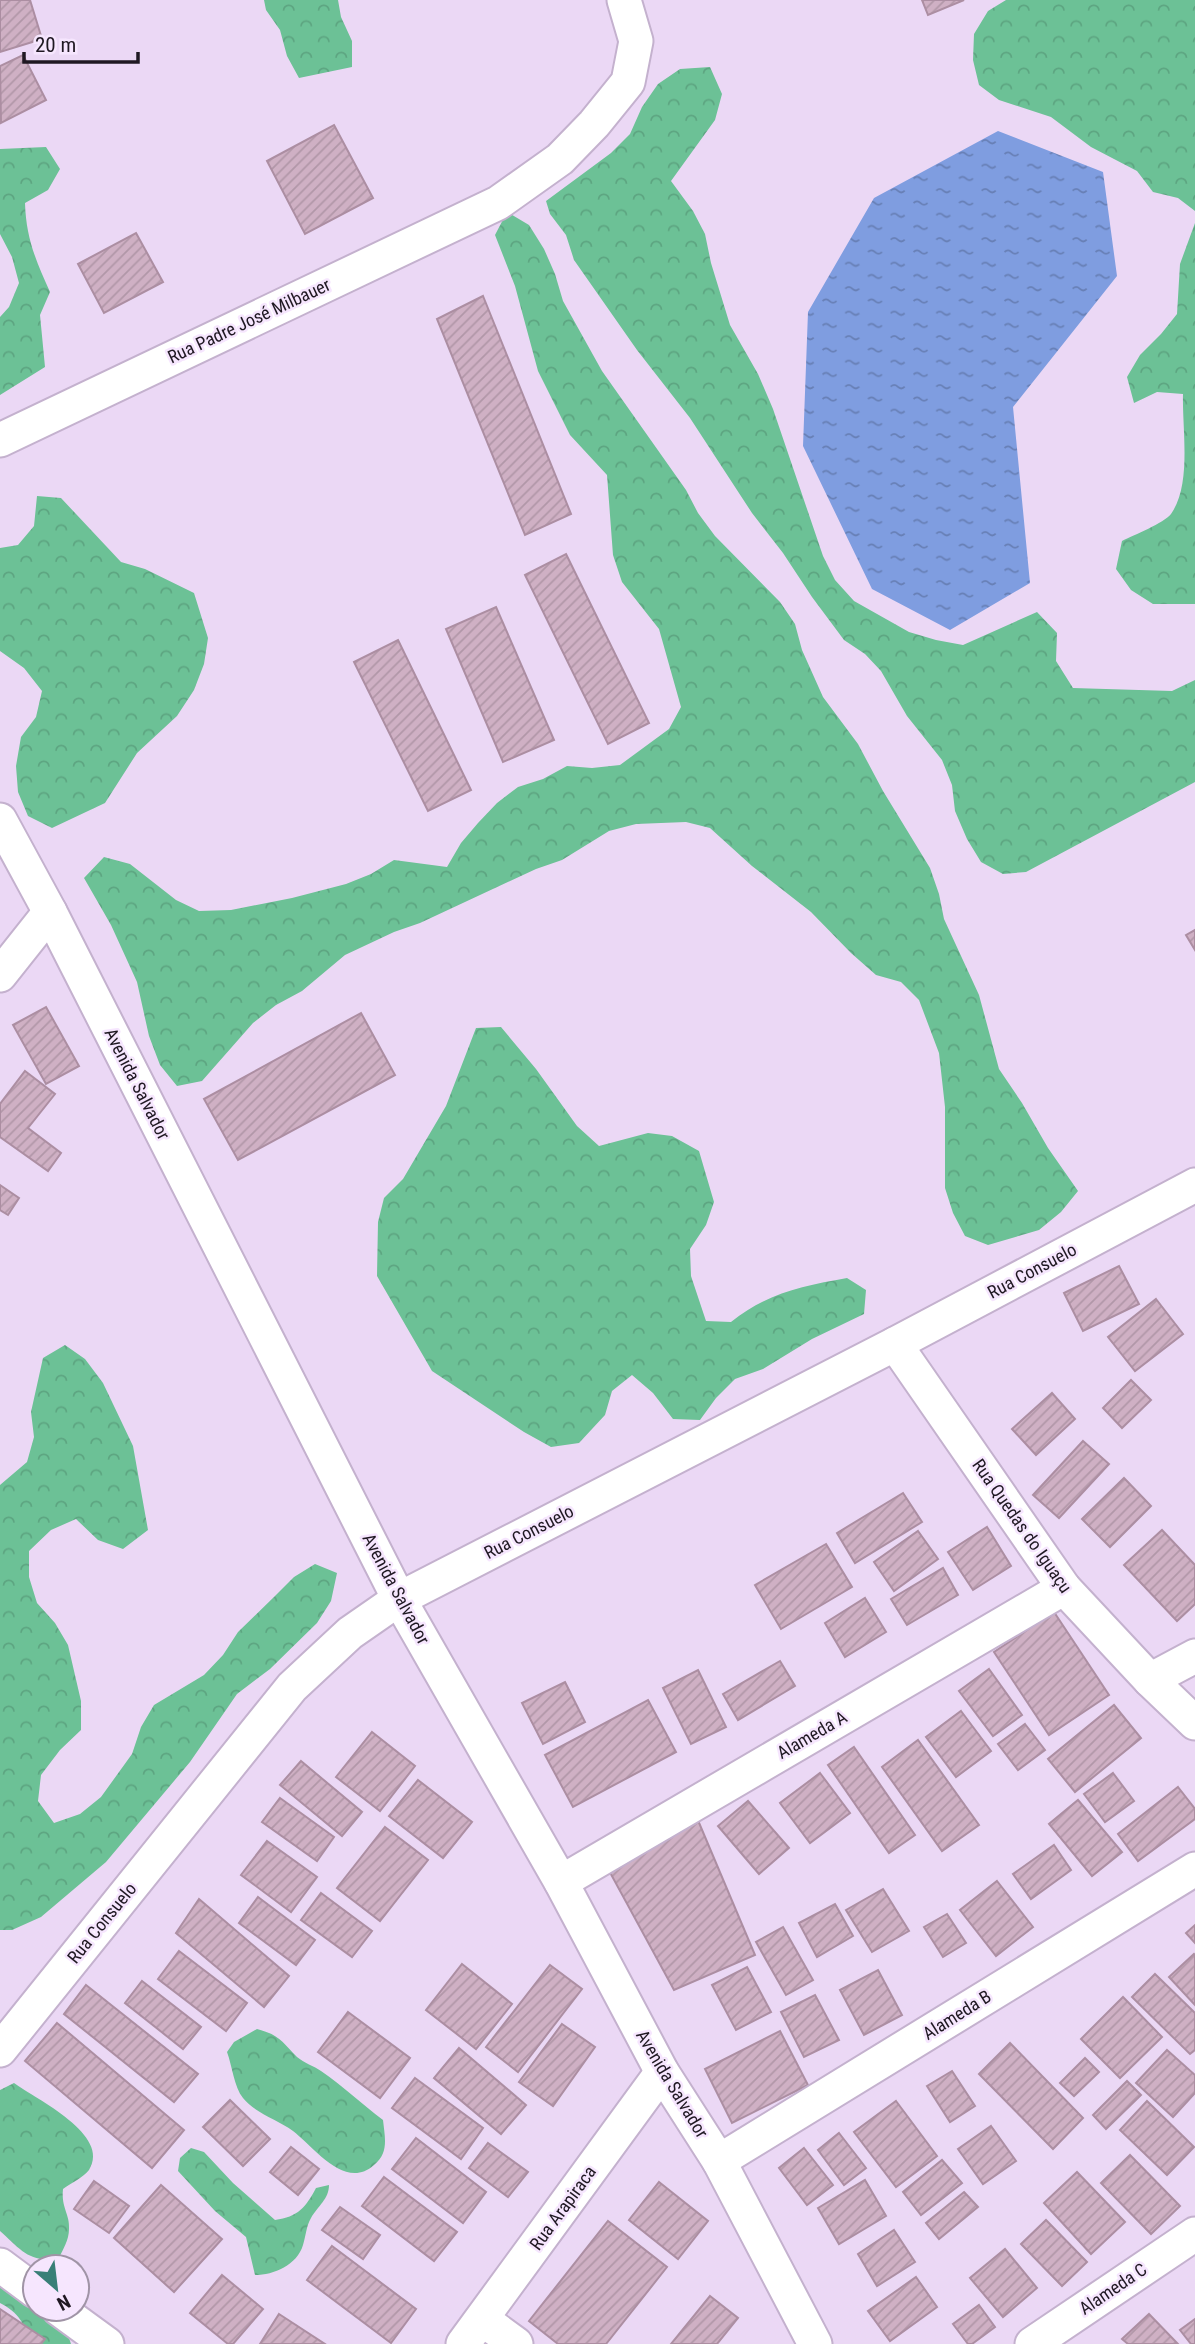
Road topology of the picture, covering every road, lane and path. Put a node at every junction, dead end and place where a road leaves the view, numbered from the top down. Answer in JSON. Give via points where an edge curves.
{"nodes":[{"id":1,"x":624,"y":0,"type":"edge"},
{"id":2,"x":0,"y":440,"type":"edge"},
{"id":3,"x":0,"y":820,"type":"edge"},
{"id":4,"x":50,"y":912,"type":"junction"},
{"id":5,"x":0,"y":975,"type":"edge"},
{"id":6,"x":1195,"y":1185,"type":"edge"},
{"id":7,"x":895,"y":1344,"type":"junction"},
{"id":8,"x":1064,"y":1588,"type":"junction"},
{"id":9,"x":399,"y":1599,"type":"junction"},
{"id":10,"x":1195,"y":1656,"type":"edge"},
{"id":11,"x":1150,"y":1680,"type":"junction"},
{"id":12,"x":1195,"y":1723,"type":"edge"},
{"id":13,"x":1195,"y":1869,"type":"edge"},
{"id":14,"x":561,"y":1882,"type":"junction"},
{"id":15,"x":0,"y":2050,"type":"edge"},
{"id":16,"x":662,"y":2073,"type":"junction"},
{"id":17,"x":719,"y":2161,"type":"junction"},
{"id":18,"x":1195,"y":2234,"type":"edge"},
{"id":19,"x":0,"y":2265,"type":"edge"},
{"id":20,"x":21,"y":2281,"type":"edge"},
{"id":21,"x":78,"y":2323,"type":"edge"},
{"id":22,"x":473,"y":2332,"type":"edge"},
{"id":23,"x":107,"y":2344,"type":"edge"},
{"id":24,"x":516,"y":2344,"type":"edge"},
{"id":25,"x":815,"y":2344,"type":"edge"},
{"id":26,"x":1032,"y":2344,"type":"edge"}],
"edges":[{"from":1,"to":2,"type":"street","name":"Rua Padre José Milbauer","via":[[636,41],[628,82],[560,159],[498,203]]},
{"from":3,"to":4,"type":"street","name":"Avenida Salvador"},
{"from":4,"to":5,"type":"street"},
{"from":4,"to":9,"type":"street","name":"Avenida Salvador"},
{"from":6,"to":7,"type":"street","name":"Rua Consuelo"},
{"from":7,"to":8,"type":"street","name":"Rua Quedas do Iguaçu"},
{"from":7,"to":9,"type":"street","name":"Rua Consuelo"},
{"from":8,"to":11,"type":"street","name":"Rua Quedas do Iguaçu"},
{"from":8,"to":14,"type":"street","name":"Alameda A"},
{"from":9,"to":14,"type":"street","name":"Avenida Salvador"},
{"from":9,"to":15,"type":"street","name":"Rua Consuelo","via":[[350,1633],[292,1687]]},
{"from":10,"to":11,"type":"street"},
{"from":11,"to":12,"type":"street","name":"Rua Quedas do Iguaçu"},
{"from":13,"to":17,"type":"street","name":"Alameda B"},
{"from":14,"to":16,"type":"street","name":"Avenida Salvador"},
{"from":16,"to":17,"type":"street","name":"Avenida Salvador"},
{"from":16,"to":22,"type":"street","name":"Rua Arapiraca"},
{"from":17,"to":25,"type":"street","name":"Avenida Salvador"},
{"from":18,"to":26,"type":"street","name":"Alameda C"},
{"from":19,"to":20,"type":"street"},
{"from":21,"to":23,"type":"street"},
{"from":22,"to":24,"type":"street"}]}
